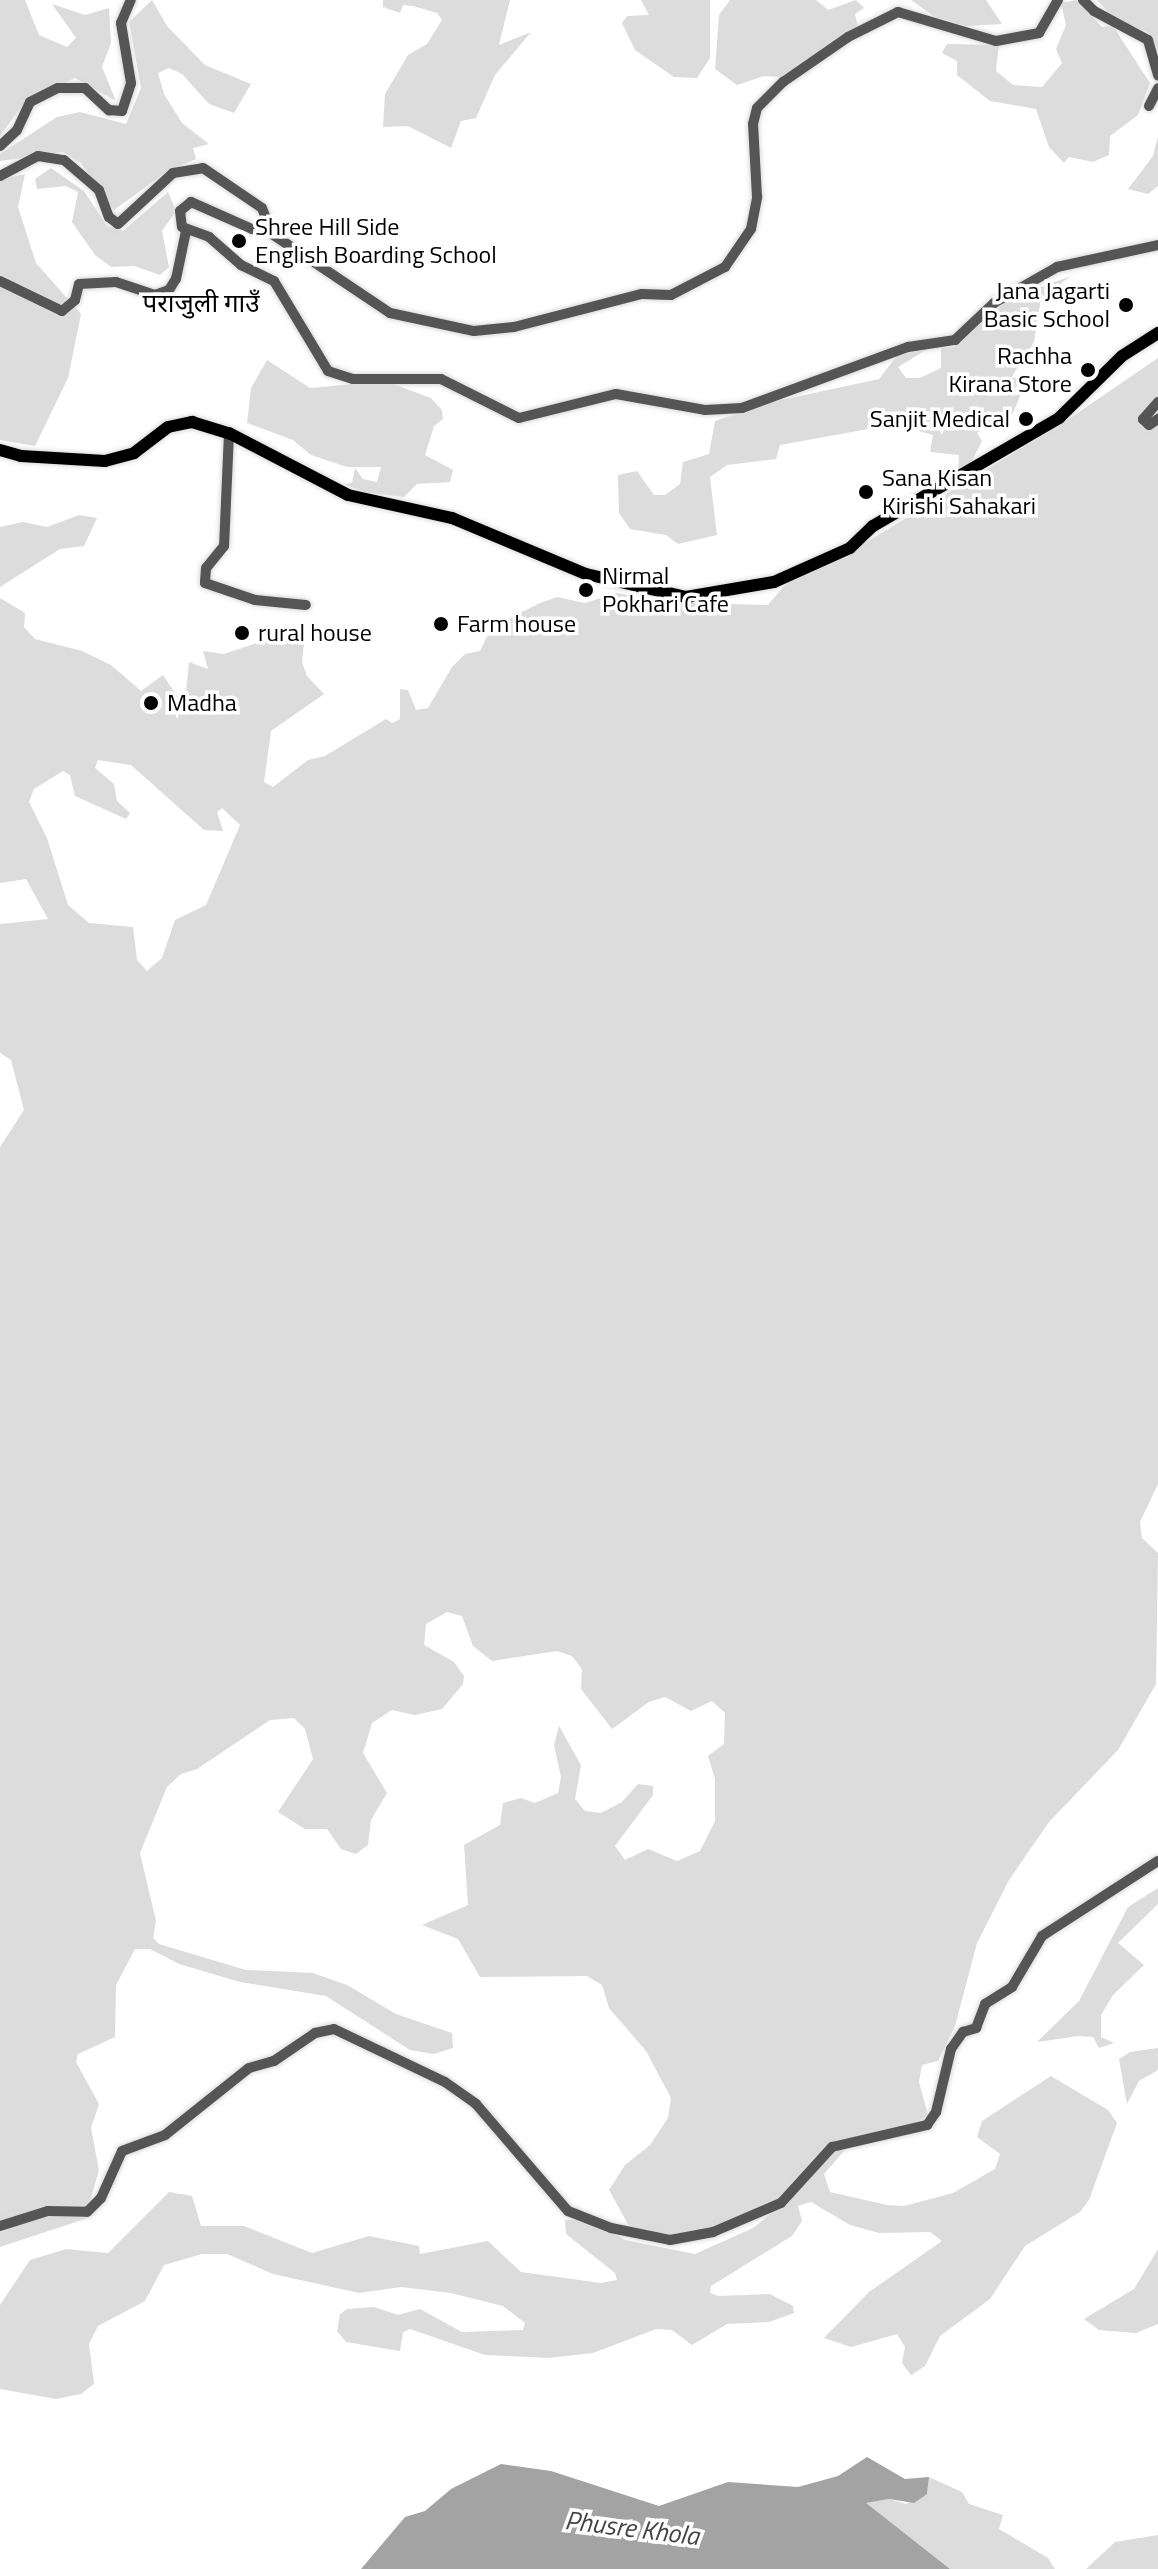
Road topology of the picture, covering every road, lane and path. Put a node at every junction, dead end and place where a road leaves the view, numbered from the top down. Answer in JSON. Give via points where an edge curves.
{"nodes":[{"id":1,"x":131,"y":0,"type":"edge"},
{"id":2,"x":1058,"y":0,"type":"edge"},
{"id":3,"x":1083,"y":0,"type":"edge"},
{"id":4,"x":1158,"y":76,"type":"edge"},
{"id":5,"x":1158,"y":88,"type":"edge"},
{"id":6,"x":1149,"y":106,"type":"dead end"},
{"id":7,"x":0,"y":146,"type":"edge"},
{"id":8,"x":0,"y":176,"type":"edge"},
{"id":9,"x":266,"y":230,"type":"junction"},
{"id":10,"x":186,"y":231,"type":"junction"},
{"id":11,"x":1158,"y":245,"type":"edge"},
{"id":12,"x":0,"y":281,"type":"edge"},
{"id":13,"x":1158,"y":333,"type":"edge"},
{"id":14,"x":1158,"y":402,"type":"edge"},
{"id":15,"x":1158,"y":419,"type":"edge"},
{"id":16,"x":229,"y":433,"type":"junction"},
{"id":17,"x":0,"y":450,"type":"edge"},
{"id":18,"x":306,"y":605,"type":"dead end"},
{"id":19,"x":1158,"y":1861,"type":"edge"},
{"id":20,"x":0,"y":2226,"type":"edge"}],
"edges":[{"from":1,"to":7,"type":"street","via":[[121,23],[131,83],[126,107],[114,112],[85,88],[58,88],[30,102],[17,130]]},
{"from":2,"to":9,"type":"street","via":[[1039,33],[996,41],[898,12],[848,37],[783,82],[757,108],[753,124],[757,197],[751,229],[725,267],[671,295],[642,294],[514,327],[474,331],[390,313]]},
{"from":3,"to":4,"type":"street","via":[[1148,40]]},
{"from":5,"to":6,"type":"street"},
{"from":8,"to":9,"type":"street","via":[[38,156],[64,160],[99,190],[109,217],[118,224],[160,182],[197,165],[262,208],[269,221]]},
{"from":9,"to":10,"type":"street","via":[[191,202],[180,211]]},
{"from":10,"to":11,"type":"street","via":[[209,237],[241,265],[274,281],[334,375],[441,379],[519,418],[616,394],[705,410],[742,408],[908,347],[955,340],[994,303],[1057,267]]},
{"from":10,"to":12,"type":"street","via":[[176,279],[169,290],[155,295],[116,282],[79,284],[75,300],[62,311]]},
{"from":13,"to":16,"type":"main road","via":[[1122,356],[1059,418],[873,526],[850,548],[774,582],[725,593],[664,596],[586,574],[452,518],[348,495]]},
{"from":14,"to":15,"type":"street","via":[[1143,419],[1149,425]]},
{"from":16,"to":17,"type":"main road","via":[[183,422],[134,453],[105,461]]},
{"from":16,"to":18,"type":"street","via":[[224,546],[206,568],[205,583],[255,600]]},
{"from":19,"to":20,"type":"street","via":[[1042,1936],[1012,1987],[985,2004],[976,2028],[963,2032],[951,2049],[936,2112],[927,2125],[832,2147],[781,2203],[713,2232],[670,2240],[576,2215],[548,2192],[476,2104],[445,2082],[334,2029],[249,2068],[165,2135],[122,2151],[101,2198],[87,2212],[48,2211]]}]}
